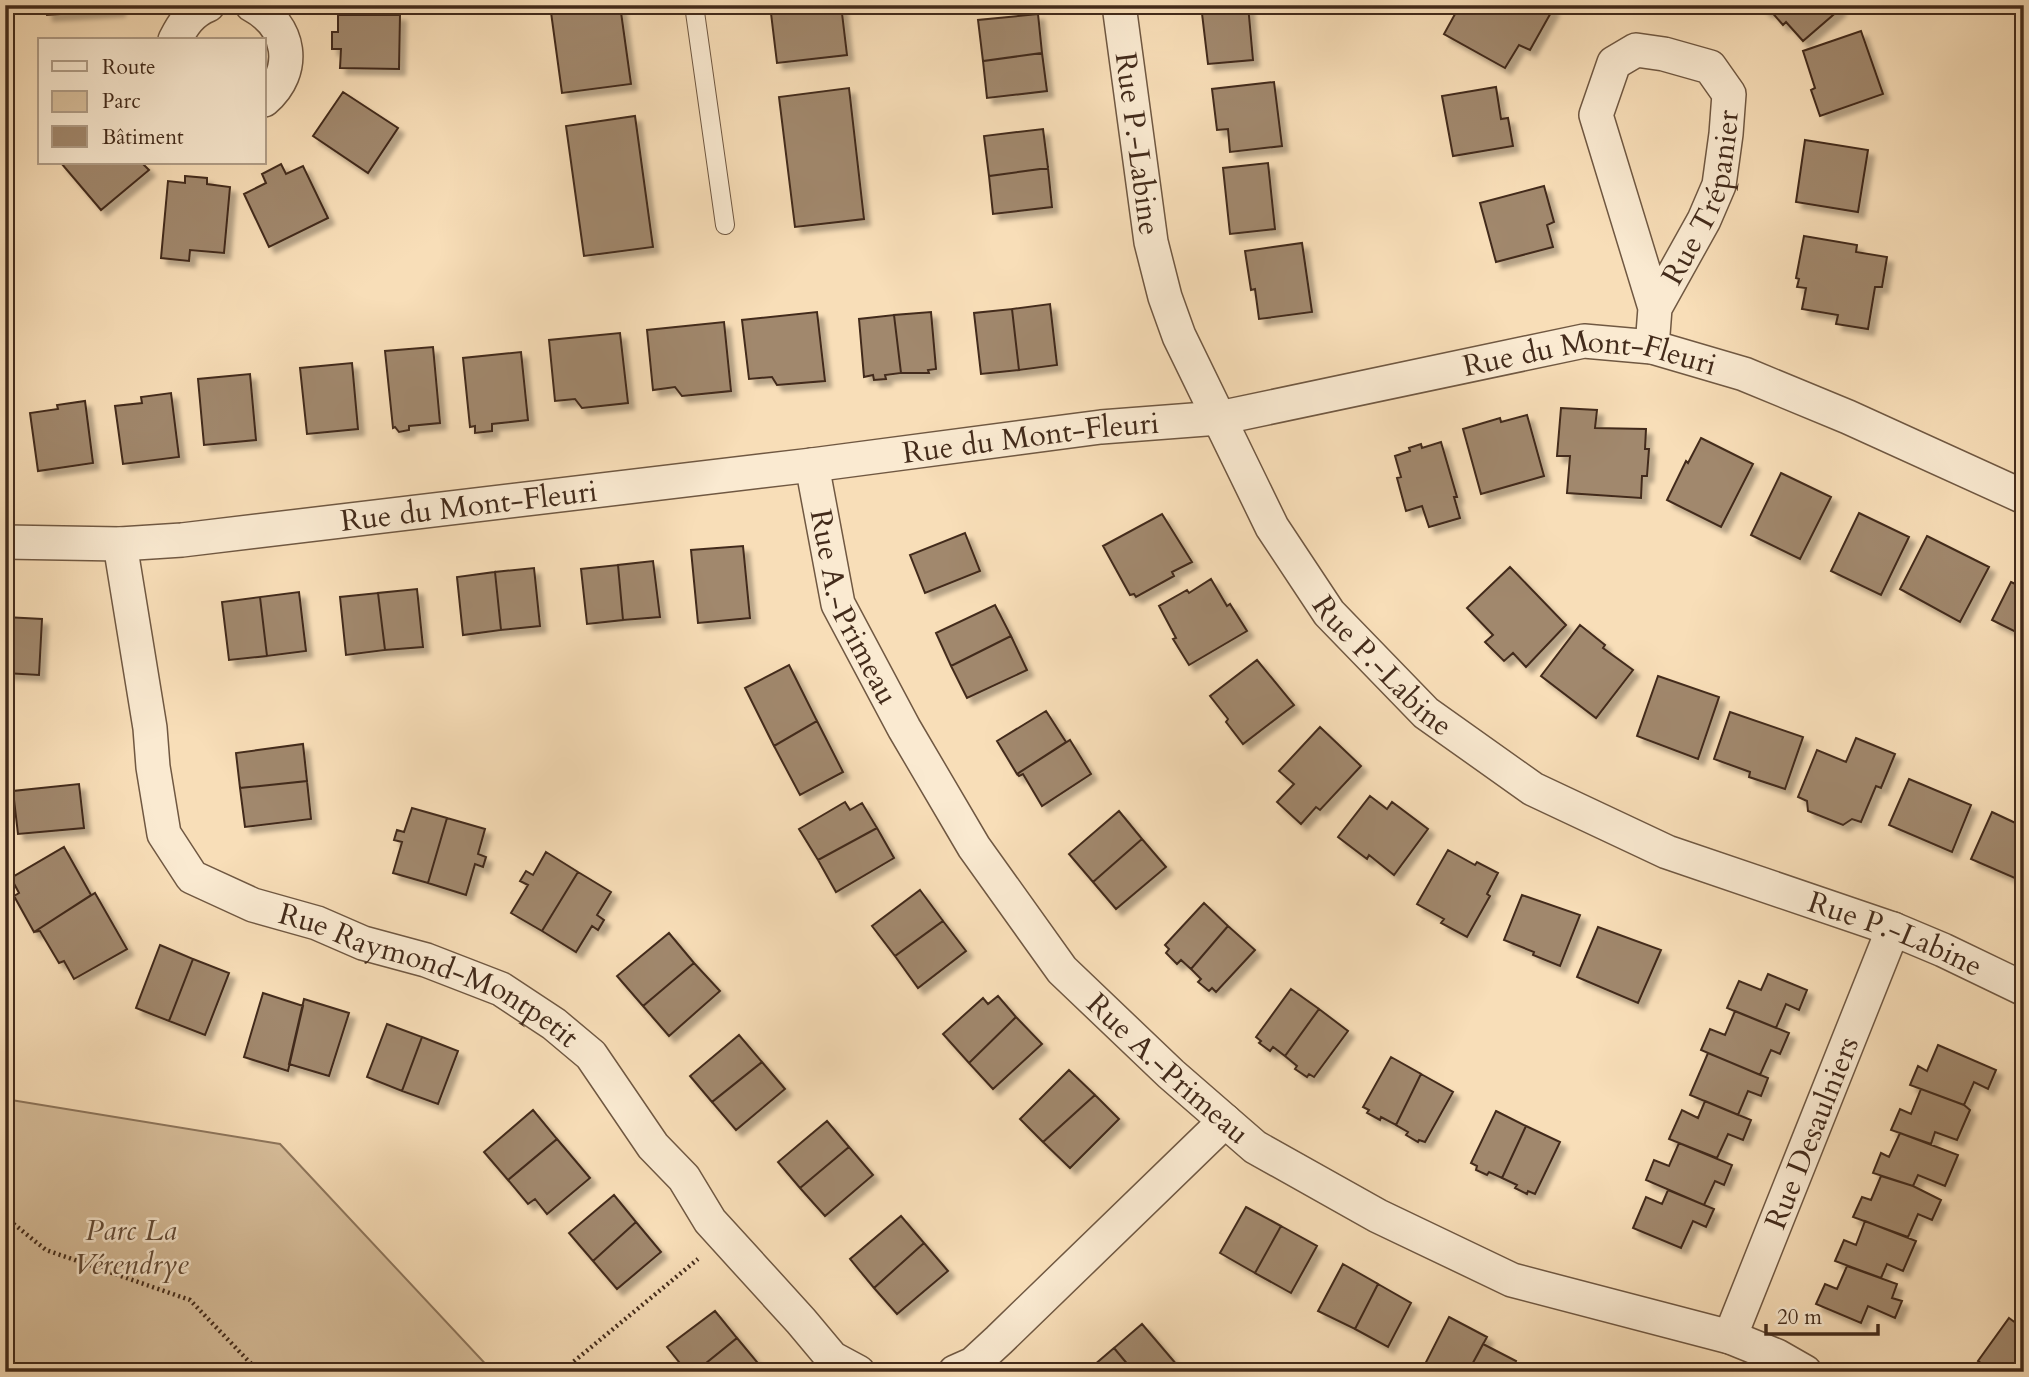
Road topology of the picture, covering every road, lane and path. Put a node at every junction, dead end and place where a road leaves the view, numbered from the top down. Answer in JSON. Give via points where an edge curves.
{"nodes":[{"id":1,"x":208,"y":5,"type":"edge"},
{"id":2,"x":252,"y":5,"type":"edge"},
{"id":3,"x":694,"y":5,"type":"edge"},
{"id":4,"x":1119,"y":5,"type":"edge"},
{"id":5,"x":176,"y":38,"type":"edge"},
{"id":6,"x":266,"y":98,"type":"edge"},
{"id":7,"x":725,"y":225,"type":"dead end"},
{"id":8,"x":1655,"y":308,"type":"junction"},
{"id":9,"x":1652,"y":347,"type":"junction"},
{"id":10,"x":1219,"y":418,"type":"junction"},
{"id":11,"x":812,"y":465,"type":"junction"},
{"id":12,"x":2024,"y":498,"type":"edge"},
{"id":13,"x":5,"y":542,"type":"edge"},
{"id":14,"x":120,"y":544,"type":"junction"},
{"id":15,"x":1893,"y":929,"type":"junction"},
{"id":16,"x":2024,"y":989,"type":"edge"},
{"id":17,"x":1225,"y":1121,"type":"junction"},
{"id":18,"x":5,"y":1217,"type":"edge"},
{"id":19,"x":725,"y":1237,"type":"junction"},
{"id":20,"x":1730,"y":1337,"type":"junction"},
{"id":21,"x":260,"y":1372,"type":"edge"},
{"id":22,"x":561,"y":1372,"type":"edge"},
{"id":23,"x":858,"y":1372,"type":"edge"},
{"id":24,"x":955,"y":1372,"type":"edge"},
{"id":25,"x":1805,"y":1372,"type":"edge"}],
"edges":[{"from":1,"to":5,"type":"street","via":[[185,21]]},
{"from":2,"to":6,"type":"street","via":[[274,20],[283,37],[283,76]]},
{"from":3,"to":7,"type":"lane"},
{"from":4,"to":10,"type":"street","name":"Rue P.-Labine","via":[[1151,242],[1179,336]]},
{"from":8,"to":8,"type":"street","name":"Rue Trépanier","via":[[1719,185],[1729,94],[1710,67],[1636,50],[1614,64],[1596,115]]},
{"from":8,"to":9,"type":"street","name":"Rue Trépanier"},
{"from":9,"to":10,"type":"street","name":"Rue du Mont-Fleuri","via":[[1584,341]]},
{"from":9,"to":12,"type":"street","name":"Rue du Mont-Fleuri","via":[[1744,374]]},
{"from":10,"to":11,"type":"street","name":"Rue du Mont-Fleuri","via":[[1101,427]]},
{"from":10,"to":15,"type":"street","name":"Rue P.-Labine","via":[[1272,527],[1329,613],[1426,713],[1532,789],[1654,847]]},
{"from":11,"to":14,"type":"street","name":"Rue du Mont-Fleuri"},
{"from":11,"to":17,"type":"street","name":"Rue A.-Primeau","via":[[838,604],[974,847],[1062,970]]},
{"from":13,"to":14,"type":"street","name":"Rue du Mont-Fleuri"},
{"from":14,"to":19,"type":"street","name":"Rue Raymond-Montpetit","via":[[164,834],[192,877],[253,905],[501,989],[554,1024],[591,1055],[653,1146],[684,1178],[709,1221]]},
{"from":15,"to":16,"type":"street","name":"Rue P.-Labine"},
{"from":15,"to":20,"type":"street","name":"Rue Desaulniers"},
{"from":17,"to":20,"type":"street","name":"Rue A.-Primeau","via":[[1255,1147],[1378,1216],[1512,1280]]},
{"from":17,"to":24,"type":"street","via":[[999,1340],[973,1364]]},
{"from":18,"to":21,"type":"path","via":[[46,1250],[190,1300]]},
{"from":19,"to":22,"type":"path"},
{"from":19,"to":23,"type":"street","name":"Rue Raymond-Montpetit","via":[[832,1358]]},
{"from":20,"to":25,"type":"street","name":"Rue A.-Primeau"}]}
